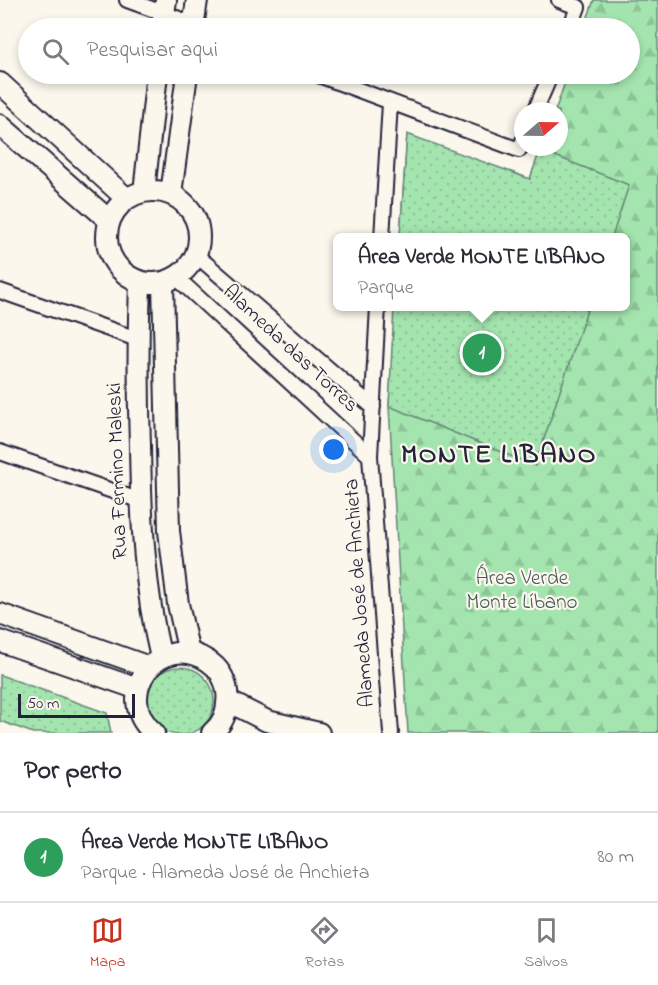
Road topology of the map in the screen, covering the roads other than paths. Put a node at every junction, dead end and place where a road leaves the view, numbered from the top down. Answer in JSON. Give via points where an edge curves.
{"nodes":[{"id":1,"x":127,"y":0,"type":"edge"},
{"id":2,"x":197,"y":0,"type":"edge"},
{"id":3,"x":559,"y":0,"type":"edge"},
{"id":4,"x":164,"y":14,"type":"edge"},
{"id":5,"x":197,"y":18,"type":"edge"},
{"id":6,"x":574,"y":18,"type":"edge"},
{"id":7,"x":0,"y":83,"type":"edge"},
{"id":8,"x":155,"y":84,"type":"edge"},
{"id":9,"x":186,"y":84,"type":"edge"},
{"id":10,"x":342,"y":84,"type":"edge"},
{"id":11,"x":547,"y":84,"type":"edge"},
{"id":12,"x":540,"y":102,"type":"edge"},
{"id":13,"x":390,"y":103,"type":"junction"},
{"id":14,"x":0,"y":125,"type":"edge"},
{"id":15,"x":9,"y":140,"type":"edge"},
{"id":16,"x":514,"y":144,"type":"edge"},
{"id":17,"x":135,"y":195,"type":"junction"},
{"id":18,"x":171,"y":195,"type":"junction"},
{"id":19,"x":110,"y":221,"type":"junction"},
{"id":20,"x":382,"y":233,"type":"edge"},
{"id":21,"x":196,"y":255,"type":"junction"},
{"id":22,"x":170,"y":280,"type":"junction"},
{"id":23,"x":140,"y":281,"type":"junction"},
{"id":24,"x":0,"y":291,"type":"edge"},
{"id":25,"x":378,"y":311,"type":"edge"},
{"id":26,"x":138,"y":339,"type":"junction"},
{"id":27,"x":373,"y":407,"type":"junction"},
{"id":28,"x":0,"y":452,"type":"edge"},
{"id":29,"x":370,"y":456,"type":"junction"},
{"id":30,"x":141,"y":501,"type":"junction"},
{"id":31,"x":0,"y":614,"type":"edge"},
{"id":32,"x":0,"y":641,"type":"edge"},
{"id":33,"x":189,"y":653,"type":"junction"},
{"id":34,"x":155,"y":662,"type":"junction"},
{"id":35,"x":138,"y":689,"type":"junction"},
{"id":36,"x":228,"y":701,"type":"junction"},
{"id":37,"x":215,"y":732,"type":"edge"},
{"id":38,"x":154,"y":733,"type":"edge"},
{"id":39,"x":319,"y":733,"type":"edge"},
{"id":40,"x":391,"y":733,"type":"edge"}],
"edges":[{"from":1,"to":4,"type":"street"},
{"from":2,"to":5,"type":"street"},
{"from":3,"to":6,"type":"street","via":[[578,7]]},
{"from":7,"to":17,"type":"street"},
{"from":8,"to":17,"type":"street"},
{"from":9,"to":18,"type":"street"},
{"from":10,"to":13,"type":"street"},
{"from":11,"to":12,"type":"street"},
{"from":13,"to":16,"type":"street"},
{"from":13,"to":20,"type":"street"},
{"from":14,"to":15,"type":"street"},
{"from":15,"to":19,"type":"street"},
{"from":17,"to":18,"type":"street","via":[[150,190]]},
{"from":17,"to":19,"type":"street","via":[[121,202]]},
{"from":18,"to":21,"type":"street","via":[[191,210],[198,225],[200,241]]},
{"from":19,"to":23,"type":"street","via":[[107,245],[112,259],[121,271]]},
{"from":21,"to":22,"type":"street","via":[[188,268]]},
{"from":21,"to":27,"type":"street","name":"Alameda das Torres"},
{"from":22,"to":23,"type":"street","via":[[148,284]]},
{"from":22,"to":29,"type":"street","name":"Alameda das Torres"},
{"from":22,"to":33,"type":"street","via":[[169,531]]},
{"from":23,"to":26,"type":"street","name":"Rua Fermino Maleski"},
{"from":24,"to":26,"type":"street"},
{"from":25,"to":27,"type":"street","name":"Alameda José de Anchieta"},
{"from":26,"to":30,"type":"street","name":"Rua Fermino Maleski"},
{"from":27,"to":29,"type":"street","name":"Alameda José de Anchieta"},
{"from":28,"to":30,"type":"street"},
{"from":29,"to":40,"type":"street","name":"Alameda José de Anchieta"},
{"from":30,"to":34,"type":"street","name":"Rua Fermino Maleski"},
{"from":31,"to":34,"type":"street"},
{"from":32,"to":35,"type":"street"},
{"from":33,"to":34,"type":"street","via":[[170,654]]},
{"from":33,"to":36,"type":"street","via":[[201,656],[220,672]]},
{"from":34,"to":35,"type":"street","via":[[142,677]]},
{"from":35,"to":38,"type":"street","via":[[141,717]]},
{"from":36,"to":37,"type":"street"},
{"from":36,"to":39,"type":"street","via":[[267,721]]}]}
